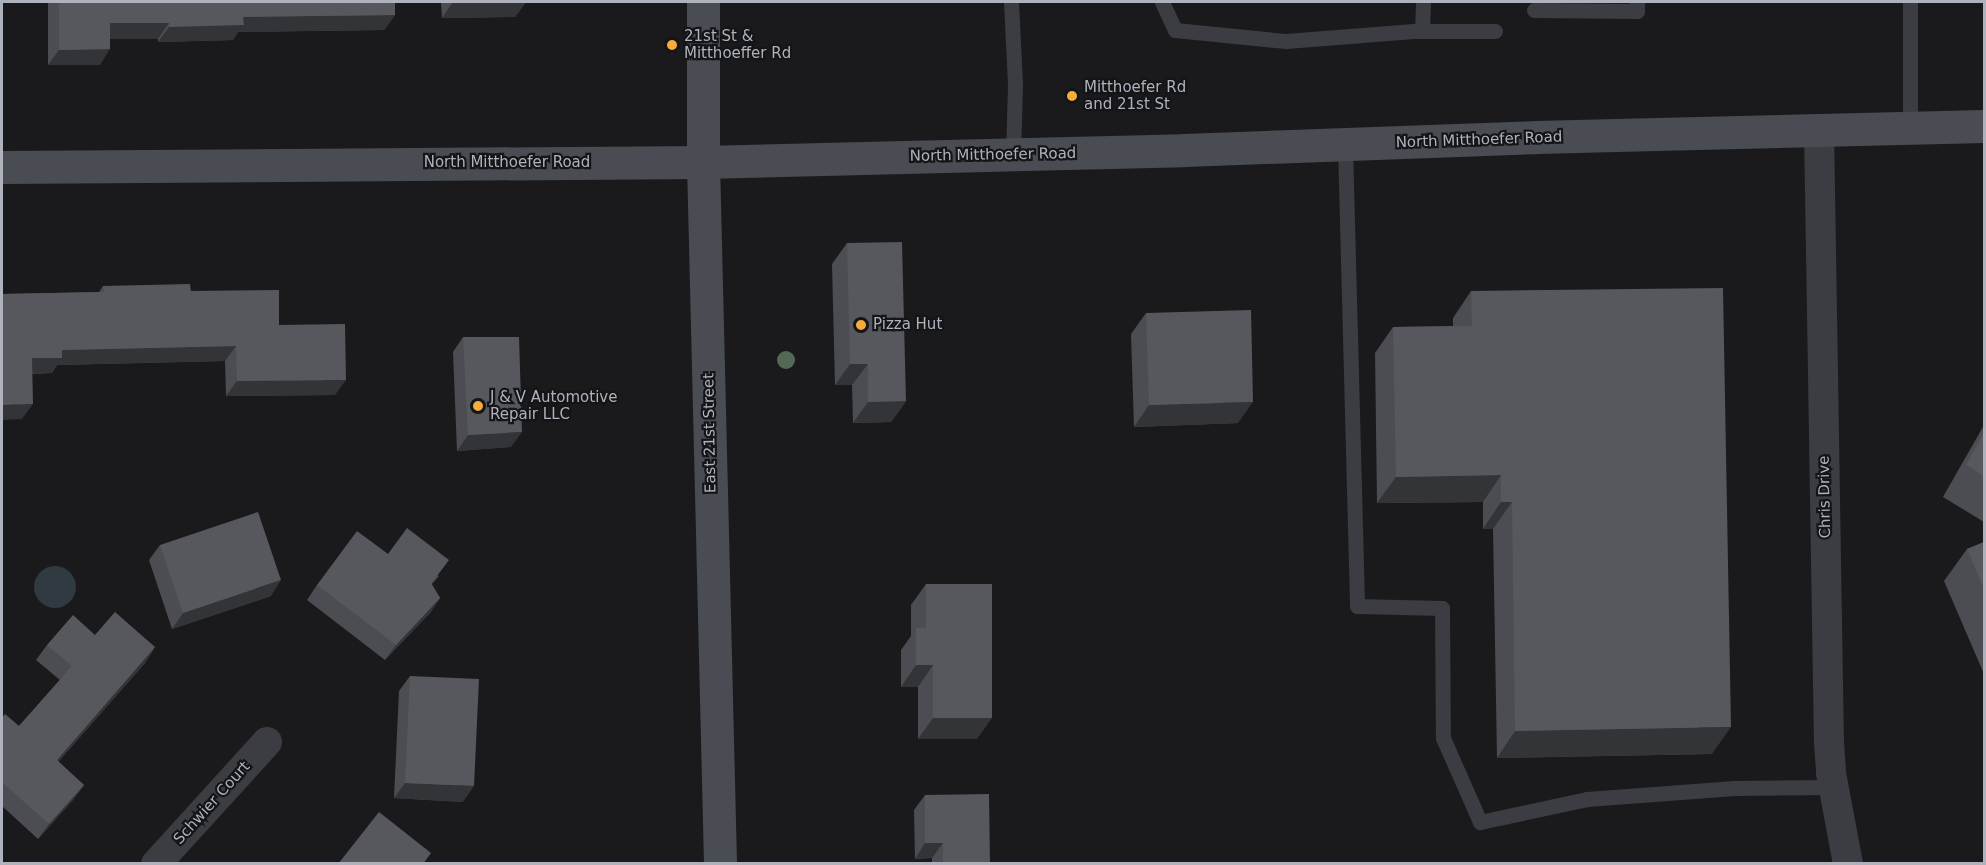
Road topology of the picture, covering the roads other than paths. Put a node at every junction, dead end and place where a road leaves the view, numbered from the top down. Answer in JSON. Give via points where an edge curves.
{"nodes":[{"id":1,"x":703,"y":2,"type":"edge"},
{"id":2,"x":1011,"y":2,"type":"edge"},
{"id":3,"x":1162,"y":2,"type":"edge"},
{"id":4,"x":1423,"y":2,"type":"edge"},
{"id":5,"x":1637,"y":2,"type":"edge"},
{"id":6,"x":1910,"y":2,"type":"edge"},
{"id":7,"x":1534,"y":10,"type":"dead end"},
{"id":8,"x":1422,"y":31,"type":"junction"},
{"id":9,"x":1495,"y":31,"type":"dead end"},
{"id":10,"x":1984,"y":126,"type":"edge"},
{"id":11,"x":1910,"y":127,"type":"junction"},
{"id":12,"x":1819,"y":129,"type":"junction"},
{"id":13,"x":1345,"y":145,"type":"junction"},
{"id":14,"x":1013,"y":155,"type":"junction"},
{"id":15,"x":703,"y":162,"type":"junction"},
{"id":16,"x":2,"y":167,"type":"edge"},
{"id":17,"x":267,"y":742,"type":"dead end"},
{"id":18,"x":1834,"y":787,"type":"junction"},
{"id":19,"x":156,"y":864,"type":"edge"},
{"id":20,"x":720,"y":864,"type":"edge"},
{"id":21,"x":1848,"y":864,"type":"edge"}],
"edges":[{"from":1,"to":15,"type":"main road","name":"East 21st Street"},
{"from":2,"to":14,"type":"lane"},
{"from":3,"to":8,"type":"lane","via":[[1175,30],[1286,41]]},
{"from":4,"to":8,"type":"lane"},
{"from":5,"to":7,"type":"lane","via":[[1637,11]]},
{"from":6,"to":11,"type":"lane"},
{"from":8,"to":9,"type":"lane"},
{"from":10,"to":11,"type":"main road","name":"North Mitthoefer Road"},
{"from":11,"to":12,"type":"main road","name":"North Mitthoefer Road"},
{"from":12,"to":13,"type":"main road","name":"North Mitthoefer Road"},
{"from":12,"to":18,"type":"street","name":"Chris Drive","via":[[1829,730]]},
{"from":13,"to":14,"type":"main road","name":"North Mitthoefer Road"},
{"from":13,"to":18,"type":"lane","via":[[1357,606],[1442,608],[1443,738],[1480,822],[1587,799],[1735,788]]},
{"from":14,"to":15,"type":"main road","name":"North Mitthoefer Road"},
{"from":15,"to":16,"type":"main road","name":"North Mitthoefer Road"},
{"from":15,"to":20,"type":"main road","name":"East 21st Street"},
{"from":17,"to":19,"type":"street","name":"Schwier Court"},
{"from":18,"to":21,"type":"street","name":"Chris Drive"}]}
